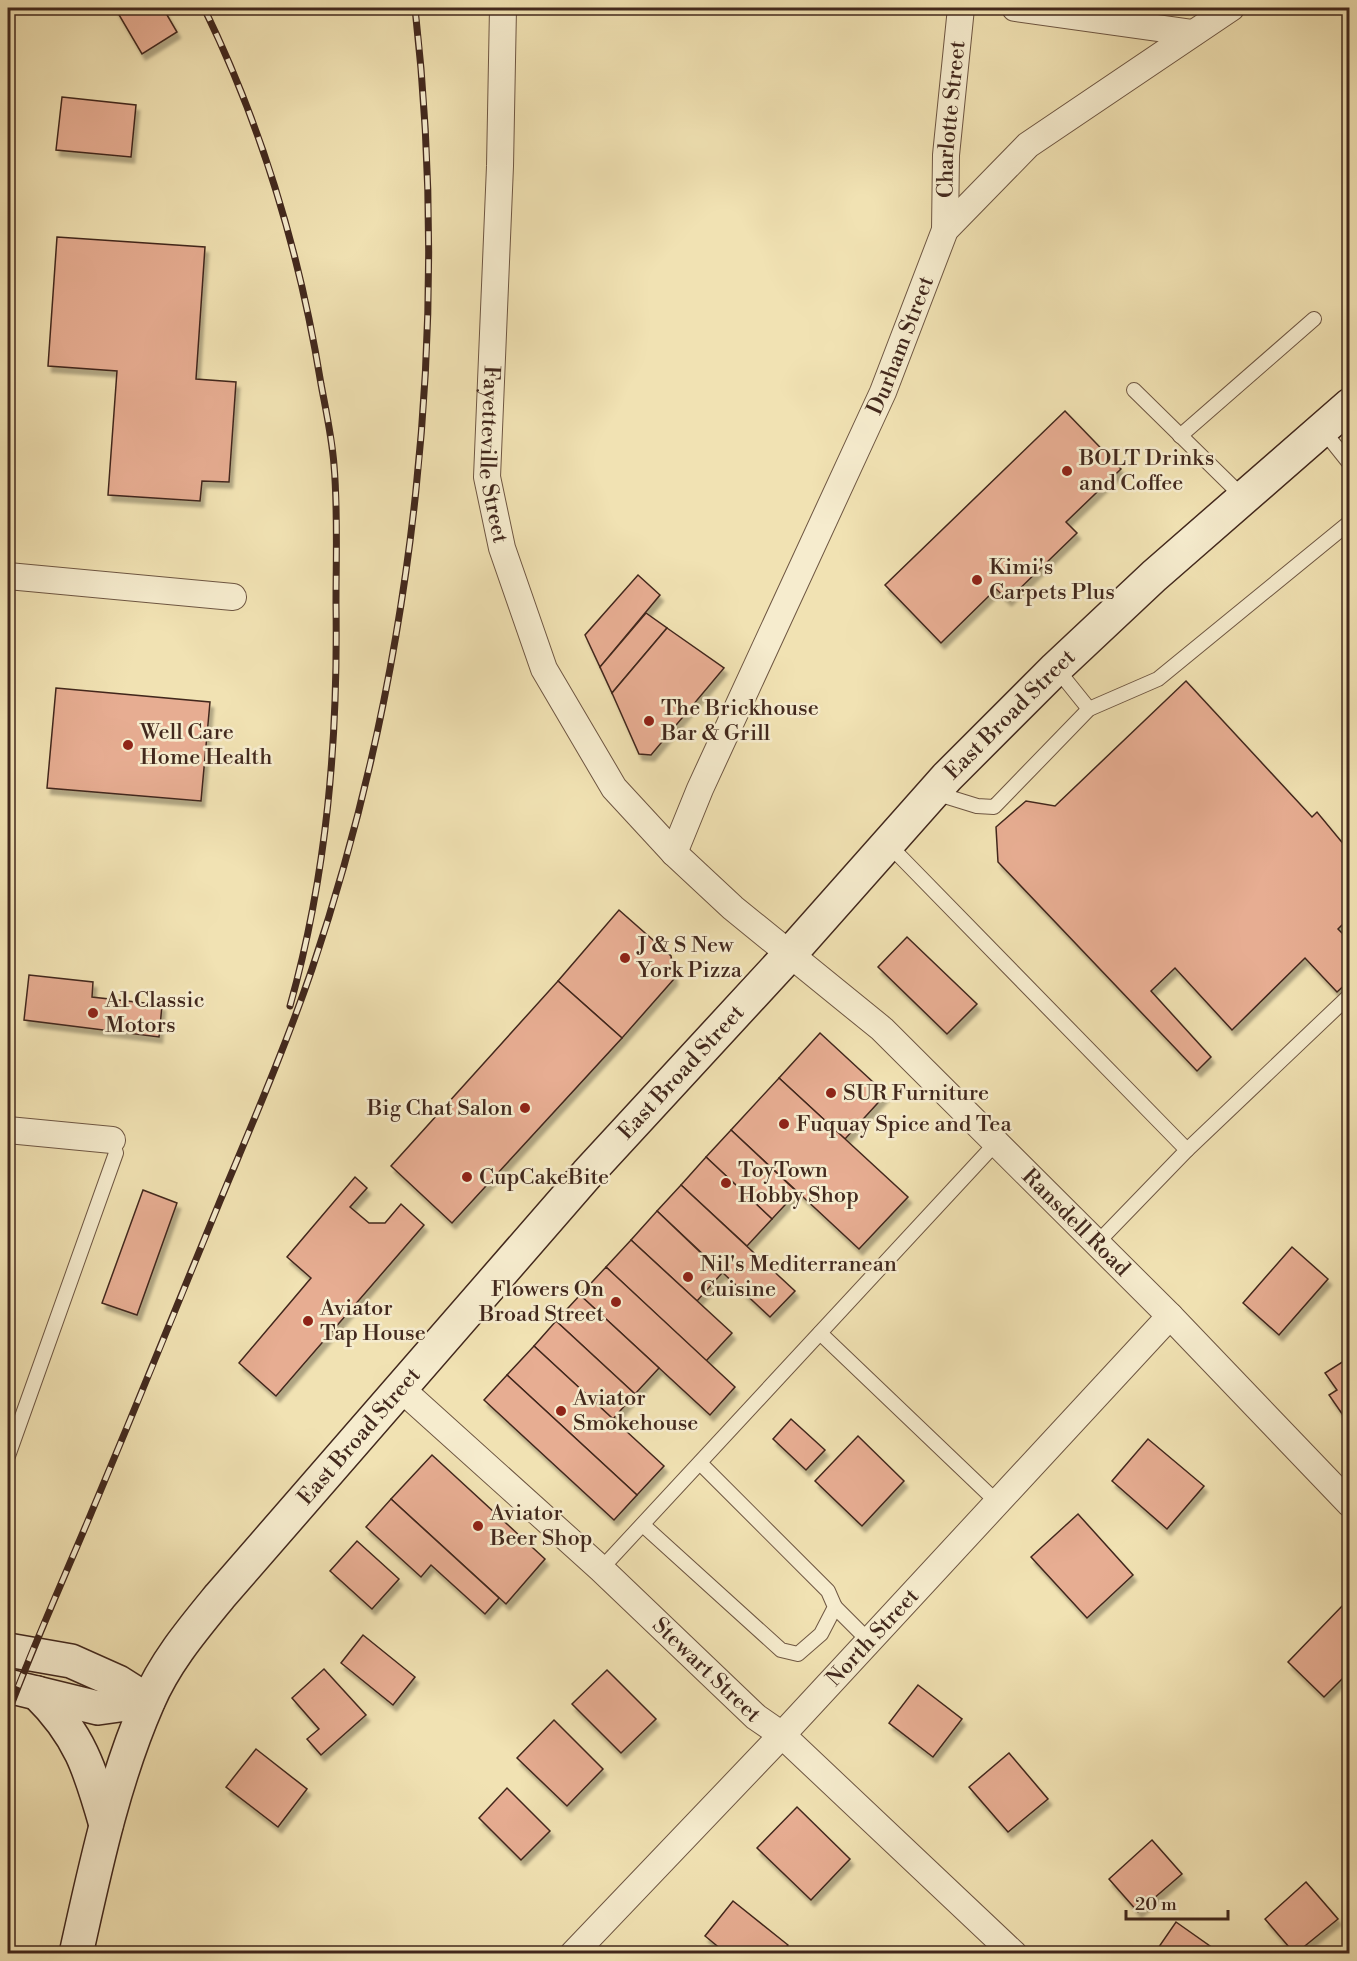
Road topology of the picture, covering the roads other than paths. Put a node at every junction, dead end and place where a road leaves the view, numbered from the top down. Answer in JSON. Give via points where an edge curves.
{"nodes":[{"id":1,"x":503,"y":8,"type":"edge"},
{"id":2,"x":961,"y":8,"type":"edge"},
{"id":3,"x":1015,"y":8,"type":"edge"},
{"id":4,"x":1231,"y":8,"type":"edge"},
{"id":5,"x":1193,"y":33,"type":"junction"},
{"id":6,"x":945,"y":231,"type":"junction"},
{"id":7,"x":1314,"y":319,"type":"dead end"},
{"id":8,"x":1134,"y":390,"type":"dead end"},
{"id":9,"x":1350,"y":405,"type":"edge"},
{"id":10,"x":1322,"y":429,"type":"junction"},
{"id":11,"x":1180,"y":436,"type":"junction"},
{"id":12,"x":1350,"y":464,"type":"edge"},
{"id":13,"x":1242,"y":496,"type":"junction"},
{"id":14,"x":1350,"y":522,"type":"edge"},
{"id":15,"x":8,"y":576,"type":"edge"},
{"id":16,"x":233,"y":597,"type":"dead end"},
{"id":17,"x":1056,"y":668,"type":"junction"},
{"id":18,"x":1089,"y":708,"type":"junction"},
{"id":19,"x":933,"y":792,"type":"junction"},
{"id":20,"x":888,"y":844,"type":"junction"},
{"id":21,"x":674,"y":853,"type":"junction"},
{"id":22,"x":790,"y":954,"type":"junction"},
{"id":23,"x":1350,"y":995,"type":"edge"},
{"id":24,"x":8,"y":1130,"type":"edge"},
{"id":25,"x":112,"y":1140,"type":"joint"},
{"id":26,"x":996,"y":1143,"type":"junction"},
{"id":27,"x":1187,"y":1150,"type":"junction"},
{"id":28,"x":1097,"y":1243,"type":"junction"},
{"id":29,"x":1170,"y":1316,"type":"junction"},
{"id":30,"x":820,"y":1333,"type":"junction"},
{"id":31,"x":399,"y":1387,"type":"junction"},
{"id":32,"x":8,"y":1456,"type":"edge"},
{"id":33,"x":700,"y":1463,"type":"junction"},
{"id":34,"x":998,"y":1503,"type":"junction"},
{"id":35,"x":1350,"y":1504,"type":"edge"},
{"id":36,"x":643,"y":1525,"type":"junction"},
{"id":37,"x":601,"y":1569,"type":"junction"},
{"id":38,"x":835,"y":1607,"type":"junction"},
{"id":39,"x":869,"y":1641,"type":"junction"},
{"id":40,"x":8,"y":1650,"type":"edge"},
{"id":41,"x":22,"y":1690,"type":"edge"},
{"id":42,"x":148,"y":1701,"type":"junction"},
{"id":43,"x":782,"y":1735,"type":"junction"},
{"id":44,"x":106,"y":1825,"type":"junction"},
{"id":45,"x":76,"y":1953,"type":"edge"},
{"id":46,"x":573,"y":1953,"type":"edge"},
{"id":47,"x":1014,"y":1953,"type":"edge"}],
"edges":[{"from":1,"to":21,"type":"street","name":"Fayetteville Street","via":[[487,477],[502,548],[544,669],[614,788]]},
{"from":2,"to":6,"type":"street","name":"Charlotte Street","via":[[946,155]]},
{"from":3,"to":5,"type":"street"},
{"from":4,"to":5,"type":"street","name":"Durham Street"},
{"from":5,"to":6,"type":"street","name":"Durham Street","via":[[1028,145]]},
{"from":6,"to":21,"type":"street","name":"Durham Street","via":[[884,392]]},
{"from":7,"to":11,"type":"lane"},
{"from":8,"to":11,"type":"lane"},
{"from":9,"to":10,"type":"main road","name":"East Broad Street"},
{"from":10,"to":12,"type":"lane"},
{"from":10,"to":13,"type":"main road","name":"East Broad Street"},
{"from":11,"to":13,"type":"lane"},
{"from":13,"to":17,"type":"main road","name":"East Broad Street"},
{"from":14,"to":18,"type":"lane","via":[[1158,679]]},
{"from":15,"to":16,"type":"street"},
{"from":17,"to":18,"type":"lane"},
{"from":17,"to":19,"type":"main road","name":"East Broad Street"},
{"from":18,"to":19,"type":"lane","via":[[994,807],[977,806]]},
{"from":19,"to":20,"type":"main road","name":"East Broad Street"},
{"from":20,"to":22,"type":"main road","name":"East Broad Street"},
{"from":20,"to":27,"type":"lane"},
{"from":21,"to":22,"type":"street","name":"Fayetteville Street"},
{"from":22,"to":26,"type":"street","name":"Ransdell Road","via":[[882,1029]]},
{"from":22,"to":31,"type":"main road","name":"East Broad Street","via":[[587,1174]]},
{"from":23,"to":27,"type":"lane"},
{"from":24,"to":25,"type":"street"},
{"from":25,"to":32,"type":"lane","via":[[116,1153]]},
{"from":26,"to":28,"type":"street","name":"Ransdell Road"},
{"from":26,"to":30,"type":"lane"},
{"from":27,"to":28,"type":"lane"},
{"from":28,"to":29,"type":"street","name":"Ransdell Road"},
{"from":29,"to":34,"type":"street","name":"North Street"},
{"from":29,"to":35,"type":"street","name":"Ransdell Road"},
{"from":30,"to":33,"type":"lane"},
{"from":30,"to":34,"type":"lane"},
{"from":31,"to":37,"type":"street","name":"Stewart Street"},
{"from":31,"to":42,"type":"main road","name":"East Broad Street","via":[[212,1605],[176,1651]]},
{"from":33,"to":36,"type":"lane"},
{"from":33,"to":38,"type":"lane","via":[[828,1590]]},
{"from":34,"to":39,"type":"street","name":"North Street"},
{"from":36,"to":37,"type":"lane"},
{"from":36,"to":38,"type":"lane","via":[[781,1650],[798,1654],[821,1634]]},
{"from":37,"to":43,"type":"street","name":"Stewart Street","via":[[756,1717]]},
{"from":38,"to":39,"type":"lane"},
{"from":39,"to":43,"type":"street","name":"North Street"},
{"from":40,"to":42,"type":"main road","via":[[71,1661]]},
{"from":41,"to":42,"type":"main road","via":[[98,1708]]},
{"from":41,"to":44,"type":"main road","via":[[52,1708],[76,1739],[89,1766]]},
{"from":42,"to":44,"type":"main road","name":"East Broad Street"},
{"from":43,"to":46,"type":"street","name":"North Street"},
{"from":43,"to":47,"type":"street","name":"Stewart Street"},
{"from":44,"to":45,"type":"main road","name":"East Broad Street"}]}
